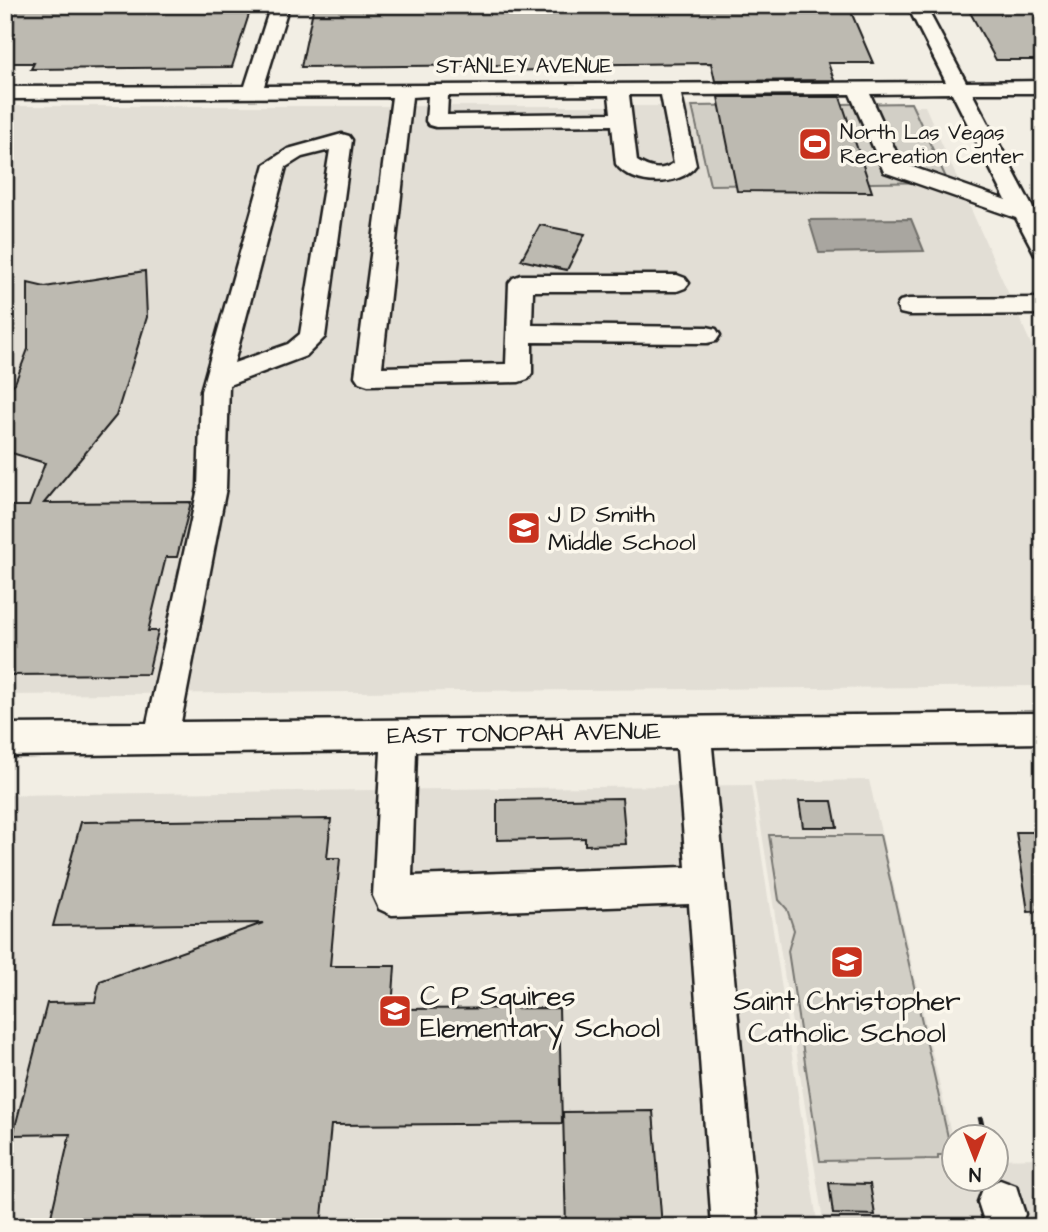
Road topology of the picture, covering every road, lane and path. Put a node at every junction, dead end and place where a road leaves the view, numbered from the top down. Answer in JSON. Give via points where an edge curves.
{"nodes":[{"id":1,"x":280,"y":5,"type":"edge"},
{"id":2,"x":916,"y":5,"type":"edge"},
{"id":3,"x":1043,"y":87,"type":"edge"},
{"id":4,"x":857,"y":88,"type":"junction"},
{"id":5,"x":959,"y":88,"type":"junction"},
{"id":6,"x":402,"y":89,"type":"junction"},
{"id":7,"x":439,"y":89,"type":"junction"},
{"id":8,"x":618,"y":89,"type":"junction"},
{"id":9,"x":670,"y":89,"type":"junction"},
{"id":10,"x":253,"y":90,"type":"junction"},
{"id":11,"x":354,"y":90,"type":"junction"},
{"id":12,"x":5,"y":93,"type":"edge"},
{"id":13,"x":622,"y":119,"type":"junction"},
{"id":14,"x":347,"y":124,"type":"junction"},
{"id":15,"x":1033,"y":222,"type":"edge"},
{"id":16,"x":1043,"y":249,"type":"edge"},
{"id":17,"x":677,"y":283,"type":"dead end"},
{"id":18,"x":1043,"y":306,"type":"edge"},
{"id":19,"x":909,"y":307,"type":"dead end"},
{"id":20,"x":520,"y":332,"type":"junction"},
{"id":21,"x":707,"y":335,"type":"dead end"},
{"id":22,"x":217,"y":379,"type":"junction"},
{"id":23,"x":1043,"y":728,"type":"edge"},
{"id":24,"x":692,"y":730,"type":"junction"},
{"id":25,"x":400,"y":736,"type":"junction"},
{"id":26,"x":161,"y":738,"type":"junction"},
{"id":27,"x":5,"y":740,"type":"edge"},
{"id":28,"x":706,"y":885,"type":"junction"},
{"id":29,"x":979,"y":1117,"type":"dead end"},
{"id":30,"x":981,"y":1124,"type":"edge"},
{"id":31,"x":735,"y":1227,"type":"edge"}],
"edges":[{"from":1,"to":10,"type":"street"},
{"from":2,"to":5,"type":"street"},
{"from":3,"to":5,"type":"street","name":"STANLEY AVENUE"},
{"from":4,"to":5,"type":"street","name":"STANLEY AVENUE"},
{"from":4,"to":9,"type":"street","name":"STANLEY AVENUE"},
{"from":4,"to":15,"type":"street","via":[[892,167]]},
{"from":5,"to":15,"type":"street"},
{"from":6,"to":7,"type":"street","name":"STANLEY AVENUE"},
{"from":6,"to":11,"type":"street","name":"STANLEY AVENUE"},
{"from":6,"to":20,"type":"street","via":[[368,376],[519,373]]},
{"from":7,"to":8,"type":"street","name":"STANLEY AVENUE"},
{"from":7,"to":13,"type":"street","via":[[436,121]]},
{"from":8,"to":9,"type":"street","name":"STANLEY AVENUE"},
{"from":8,"to":13,"type":"street"},
{"from":9,"to":13,"type":"street","via":[[685,165],[674,175],[645,176],[627,164]]},
{"from":10,"to":11,"type":"street","name":"STANLEY AVENUE"},
{"from":10,"to":12,"type":"street","name":"STANLEY AVENUE"},
{"from":11,"to":14,"type":"street"},
{"from":14,"to":22,"type":"street","via":[[276,164]]},
{"from":14,"to":22,"type":"street","via":[[312,337],[297,349]]},
{"from":15,"to":16,"type":"street"},
{"from":17,"to":20,"type":"street","via":[[521,283]]},
{"from":18,"to":19,"type":"street"},
{"from":20,"to":21,"type":"street"},
{"from":22,"to":26,"type":"street","via":[[212,488]]},
{"from":23,"to":24,"type":"street","name":"EAST TONOPAH AVENUE"},
{"from":24,"to":25,"type":"street","name":"EAST TONOPAH AVENUE"},
{"from":24,"to":28,"type":"street"},
{"from":25,"to":26,"type":"street","name":"EAST TONOPAH AVENUE"},
{"from":25,"to":28,"type":"street","via":[[391,897]]},
{"from":26,"to":27,"type":"street","name":"EAST TONOPAH AVENUE"},
{"from":28,"to":31,"type":"street"},
{"from":29,"to":30,"type":"path"}]}
